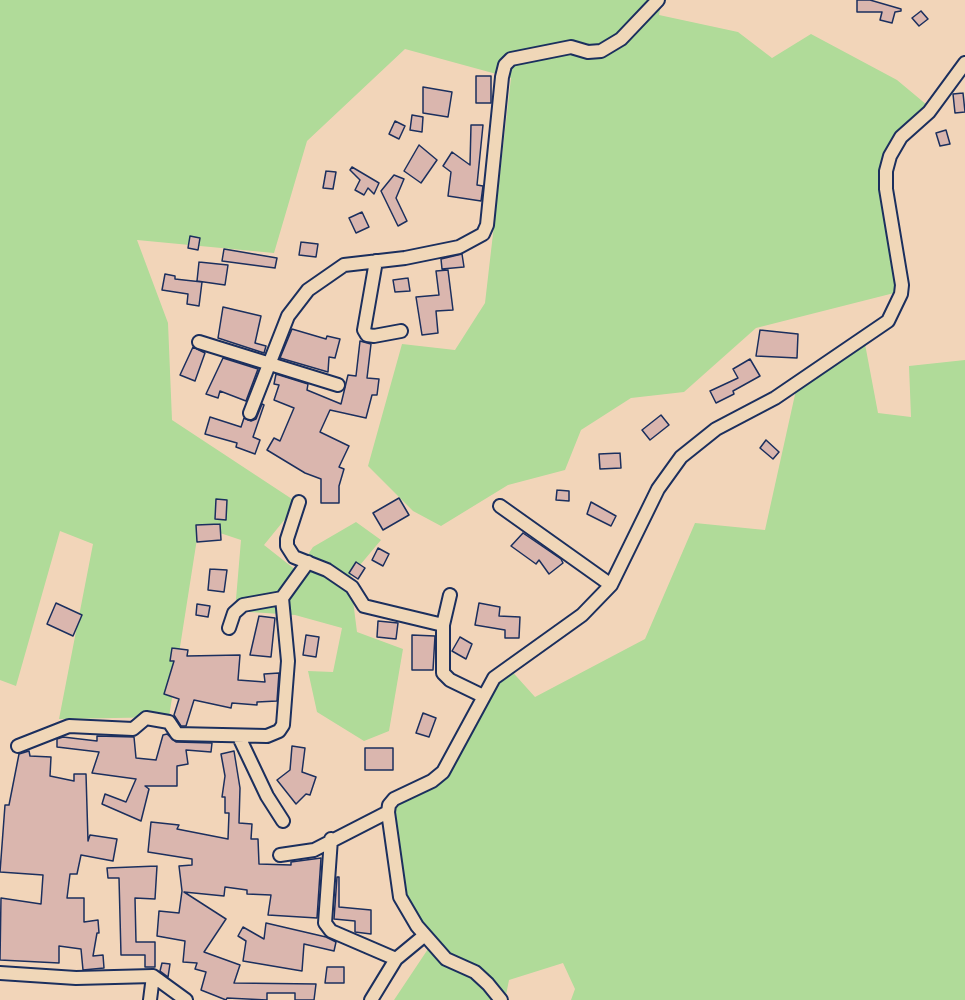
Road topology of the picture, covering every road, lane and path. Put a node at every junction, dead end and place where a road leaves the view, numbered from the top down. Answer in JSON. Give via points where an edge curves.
{"nodes":[{"id":1,"x":658,"y":0,"type":"edge"},
{"id":2,"x":965,"y":63,"type":"edge"},
{"id":3,"x":376,"y":261,"type":"junction"},
{"id":4,"x":400,"y":331,"type":"dead end"},
{"id":5,"x":199,"y":342,"type":"dead end"},
{"id":6,"x":270,"y":362,"type":"junction"},
{"id":7,"x":338,"y":385,"type":"dead end"},
{"id":8,"x":250,"y":413,"type":"dead end"},
{"id":9,"x":299,"y":502,"type":"dead end"},
{"id":10,"x":500,"y":506,"type":"dead end"},
{"id":11,"x":308,"y":562,"type":"junction"},
{"id":12,"x":611,"y":585,"type":"junction"},
{"id":13,"x":450,"y":595,"type":"dead end"},
{"id":14,"x":282,"y":598,"type":"junction"},
{"id":15,"x":443,"y":625,"type":"junction"},
{"id":16,"x":229,"y":628,"type":"dead end"},
{"id":17,"x":483,"y":696,"type":"junction"},
{"id":18,"x":239,"y":737,"type":"junction"},
{"id":19,"x":18,"y":746,"type":"dead end"},
{"id":20,"x":388,"y":812,"type":"junction"},
{"id":21,"x":284,"y":820,"type":"dead end"},
{"id":22,"x":331,"y":839,"type":"junction"},
{"id":23,"x":280,"y":855,"type":"dead end"},
{"id":24,"x":424,"y":936,"type":"junction"},
{"id":25,"x":396,"y":959,"type":"junction"},
{"id":26,"x":0,"y":973,"type":"edge"},
{"id":27,"x":153,"y":976,"type":"junction"},
{"id":28,"x":150,"y":1000,"type":"edge"},
{"id":29,"x":186,"y":1000,"type":"edge"},
{"id":30,"x":371,"y":1000,"type":"edge"},
{"id":31,"x":501,"y":1000,"type":"edge"}],
"edges":[{"from":1,"to":3,"type":"street","via":[[621,39],[601,51],[571,47],[511,59],[502,77],[483,234],[459,247]]},
{"from":2,"to":12,"type":"street","via":[[929,112],[901,137],[890,156],[886,189],[902,285],[888,321],[775,398],[716,429],[681,457],[658,489]]},
{"from":3,"to":4,"type":"street","via":[[364,330],[374,336]]},
{"from":3,"to":6,"type":"street","via":[[344,265],[308,290],[288,316]]},
{"from":5,"to":6,"type":"street"},
{"from":6,"to":7,"type":"street"},
{"from":6,"to":8,"type":"street"},
{"from":9,"to":11,"type":"street","via":[[292,516],[287,546],[294,557]]},
{"from":10,"to":12,"type":"street"},
{"from":11,"to":14,"type":"street"},
{"from":11,"to":15,"type":"street","via":[[352,587],[364,606]]},
{"from":12,"to":17,"type":"street","via":[[582,615],[494,678]]},
{"from":13,"to":15,"type":"street"},
{"from":14,"to":16,"type":"street","via":[[243,606],[234,612]]},
{"from":14,"to":18,"type":"street","via":[[288,661],[283,725],[267,736]]},
{"from":15,"to":17,"type":"street","via":[[443,673]]},
{"from":17,"to":20,"type":"street","via":[[443,772],[393,799]]},
{"from":18,"to":19,"type":"street","via":[[177,734],[169,722],[146,718],[133,729],[69,726]]},
{"from":18,"to":21,"type":"street","via":[[267,796]]},
{"from":20,"to":22,"type":"street"},
{"from":20,"to":24,"type":"street","via":[[400,897]]},
{"from":22,"to":23,"type":"street","via":[[314,850]]},
{"from":22,"to":25,"type":"street","via":[[325,923],[331,931]]},
{"from":24,"to":25,"type":"street"},
{"from":24,"to":31,"type":"street","via":[[446,959],[475,972]]},
{"from":25,"to":30,"type":"street"},
{"from":26,"to":27,"type":"street","via":[[76,978]]},
{"from":27,"to":28,"type":"street"},
{"from":27,"to":29,"type":"street"}]}
